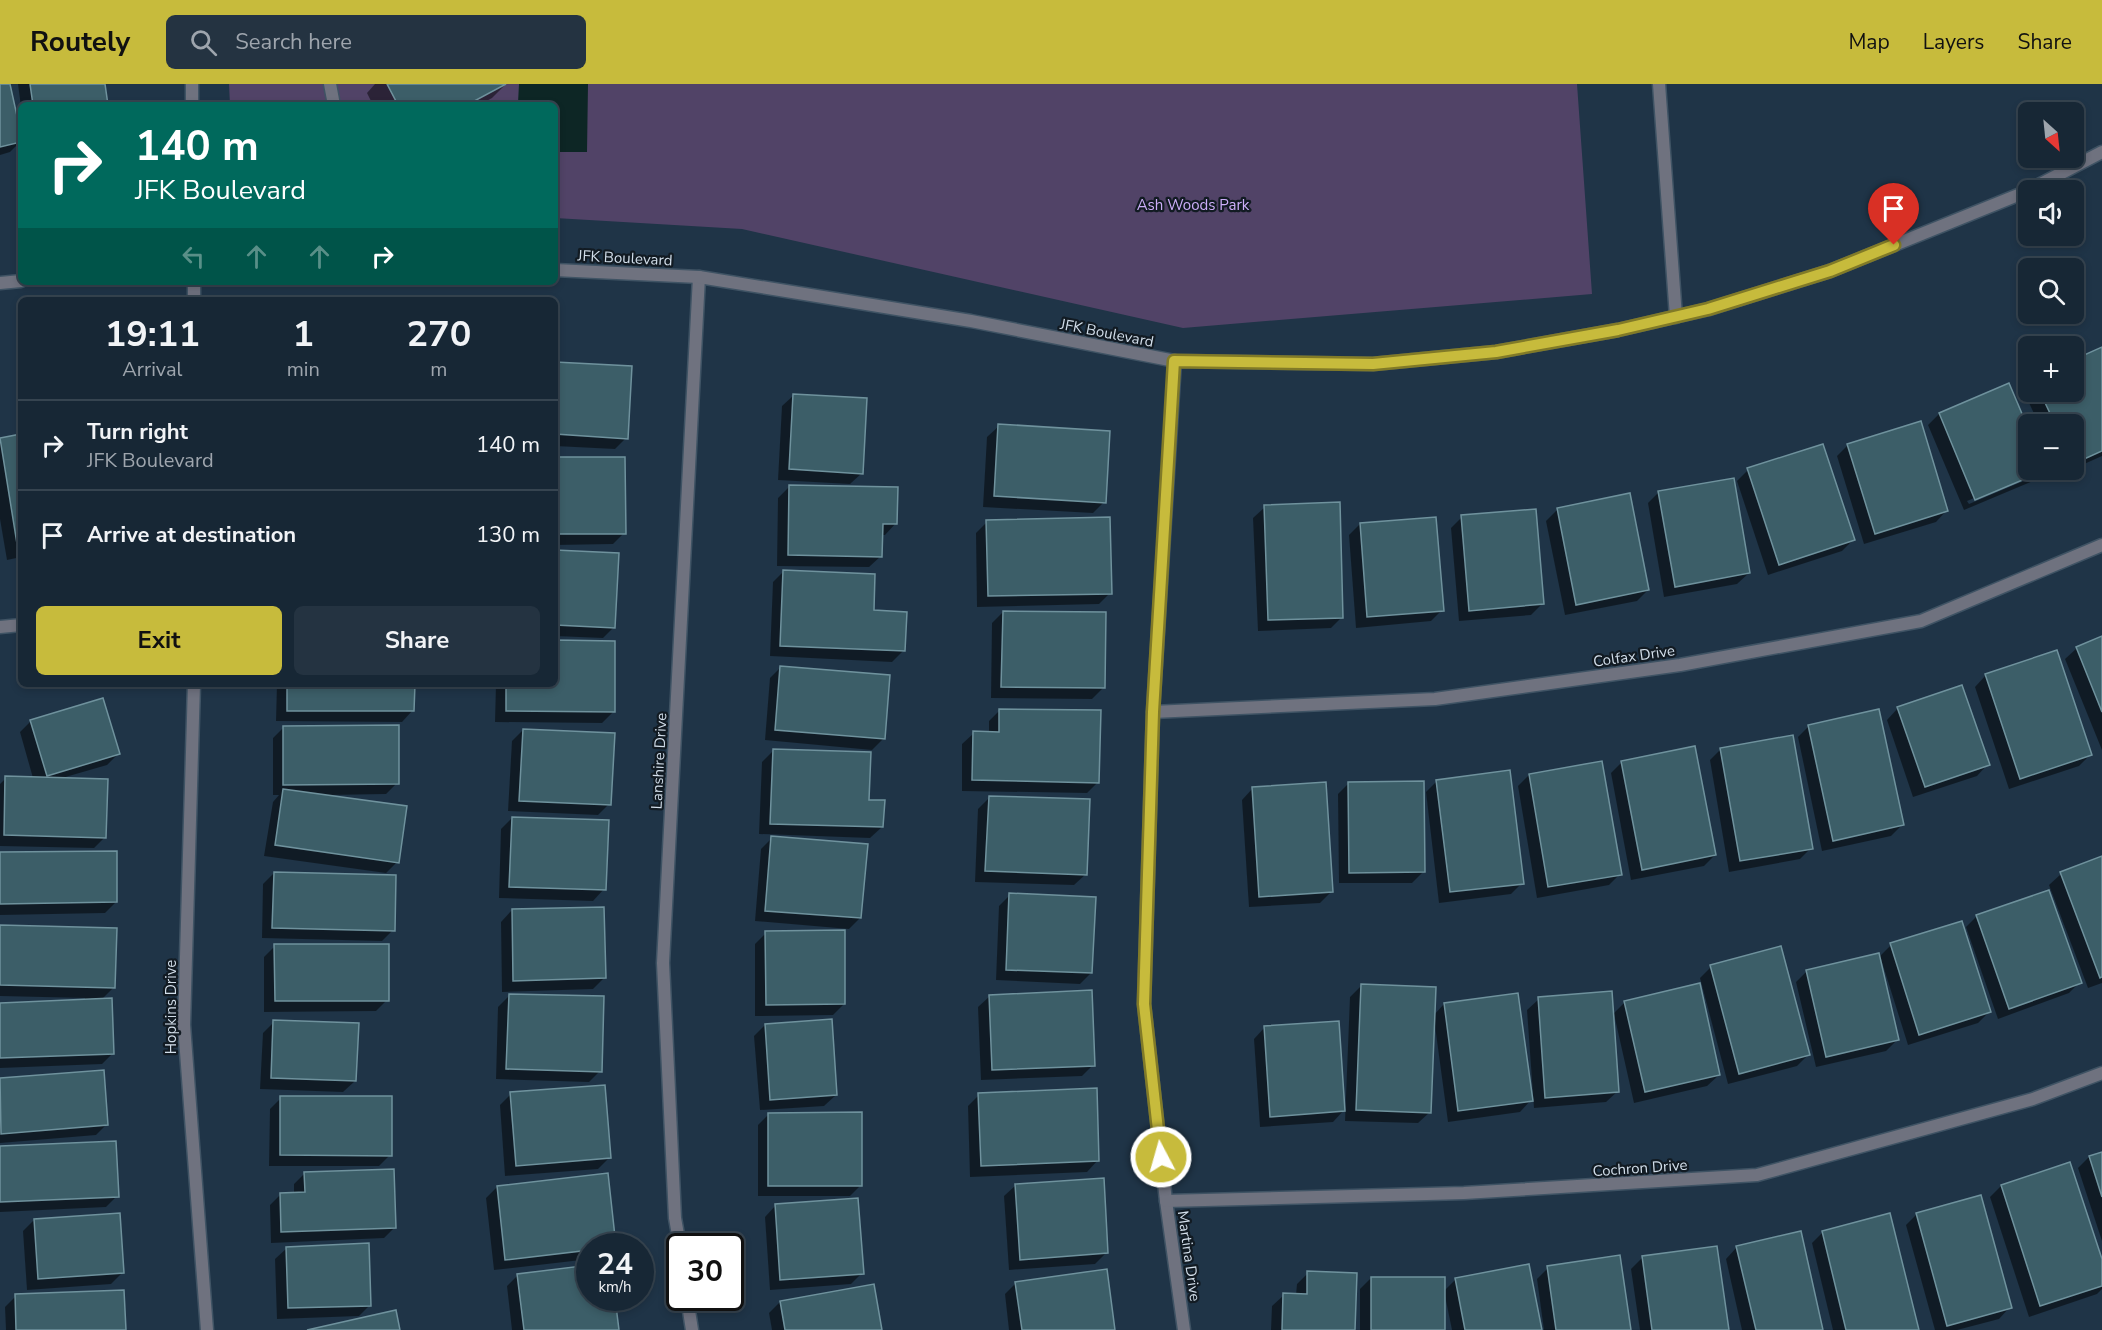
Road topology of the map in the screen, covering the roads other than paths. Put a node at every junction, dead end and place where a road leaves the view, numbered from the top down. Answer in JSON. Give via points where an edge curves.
{"nodes":[{"id":1,"x":192,"y":84,"type":"edge"},
{"id":2,"x":330,"y":84,"type":"edge"},
{"id":3,"x":1659,"y":84,"type":"edge"},
{"id":4,"x":192,"y":102,"type":"edge"},
{"id":5,"x":333,"y":102,"type":"edge"},
{"id":6,"x":2102,"y":152,"type":"edge"},
{"id":7,"x":2049,"y":180,"type":"edge"},
{"id":8,"x":2018,"y":195,"type":"edge"},
{"id":9,"x":558,"y":270,"type":"edge"},
{"id":10,"x":699,"y":277,"type":"junction"},
{"id":11,"x":18,"y":281,"type":"edge"},
{"id":12,"x":0,"y":283,"type":"edge"},
{"id":13,"x":1676,"y":317,"type":"junction"},
{"id":14,"x":1174,"y":361,"type":"junction"},
{"id":15,"x":2102,"y":546,"type":"edge"},
{"id":16,"x":18,"y":625,"type":"edge"},
{"id":17,"x":0,"y":627,"type":"edge"},
{"id":18,"x":194,"y":687,"type":"edge"},
{"id":19,"x":1153,"y":712,"type":"junction"},
{"id":20,"x":2102,"y":1073,"type":"edge"},
{"id":21,"x":1166,"y":1201,"type":"junction"},
{"id":22,"x":678,"y":1233,"type":"edge"},
{"id":23,"x":689,"y":1311,"type":"edge"},
{"id":24,"x":207,"y":1330,"type":"edge"},
{"id":25,"x":692,"y":1330,"type":"edge"},
{"id":26,"x":1184,"y":1330,"type":"edge"}],
"edges":[{"from":1,"to":4,"type":"street"},
{"from":2,"to":5,"type":"street"},
{"from":3,"to":13,"type":"street"},
{"from":6,"to":7,"type":"street","name":"JFK Boulevard"},
{"from":8,"to":13,"type":"street","name":"JFK Boulevard","via":[[1830,271]]},
{"from":9,"to":10,"type":"street","name":"JFK Boulevard"},
{"from":10,"to":14,"type":"street","name":"JFK Boulevard","via":[[971,321]]},
{"from":10,"to":22,"type":"street","name":"Lanshire Drive","via":[[663,963]]},
{"from":11,"to":12,"type":"street"},
{"from":13,"to":14,"type":"street","name":"JFK Boulevard","via":[[1496,352],[1373,364]]},
{"from":14,"to":19,"type":"street","name":"Martina Drive"},
{"from":15,"to":19,"type":"street","name":"Colfax Drive","via":[[1921,621],[1680,665],[1435,699]]},
{"from":16,"to":17,"type":"street"},
{"from":18,"to":24,"type":"street","name":"Hopkins Drive","via":[[184,1025]]},
{"from":19,"to":21,"type":"street","name":"Martina Drive","via":[[1144,1004]]},
{"from":20,"to":21,"type":"street","name":"Cochron Drive","via":[[2033,1099],[1756,1175],[1464,1193]]},
{"from":21,"to":26,"type":"street","name":"Martina Drive"},
{"from":23,"to":25,"type":"street"}]}
